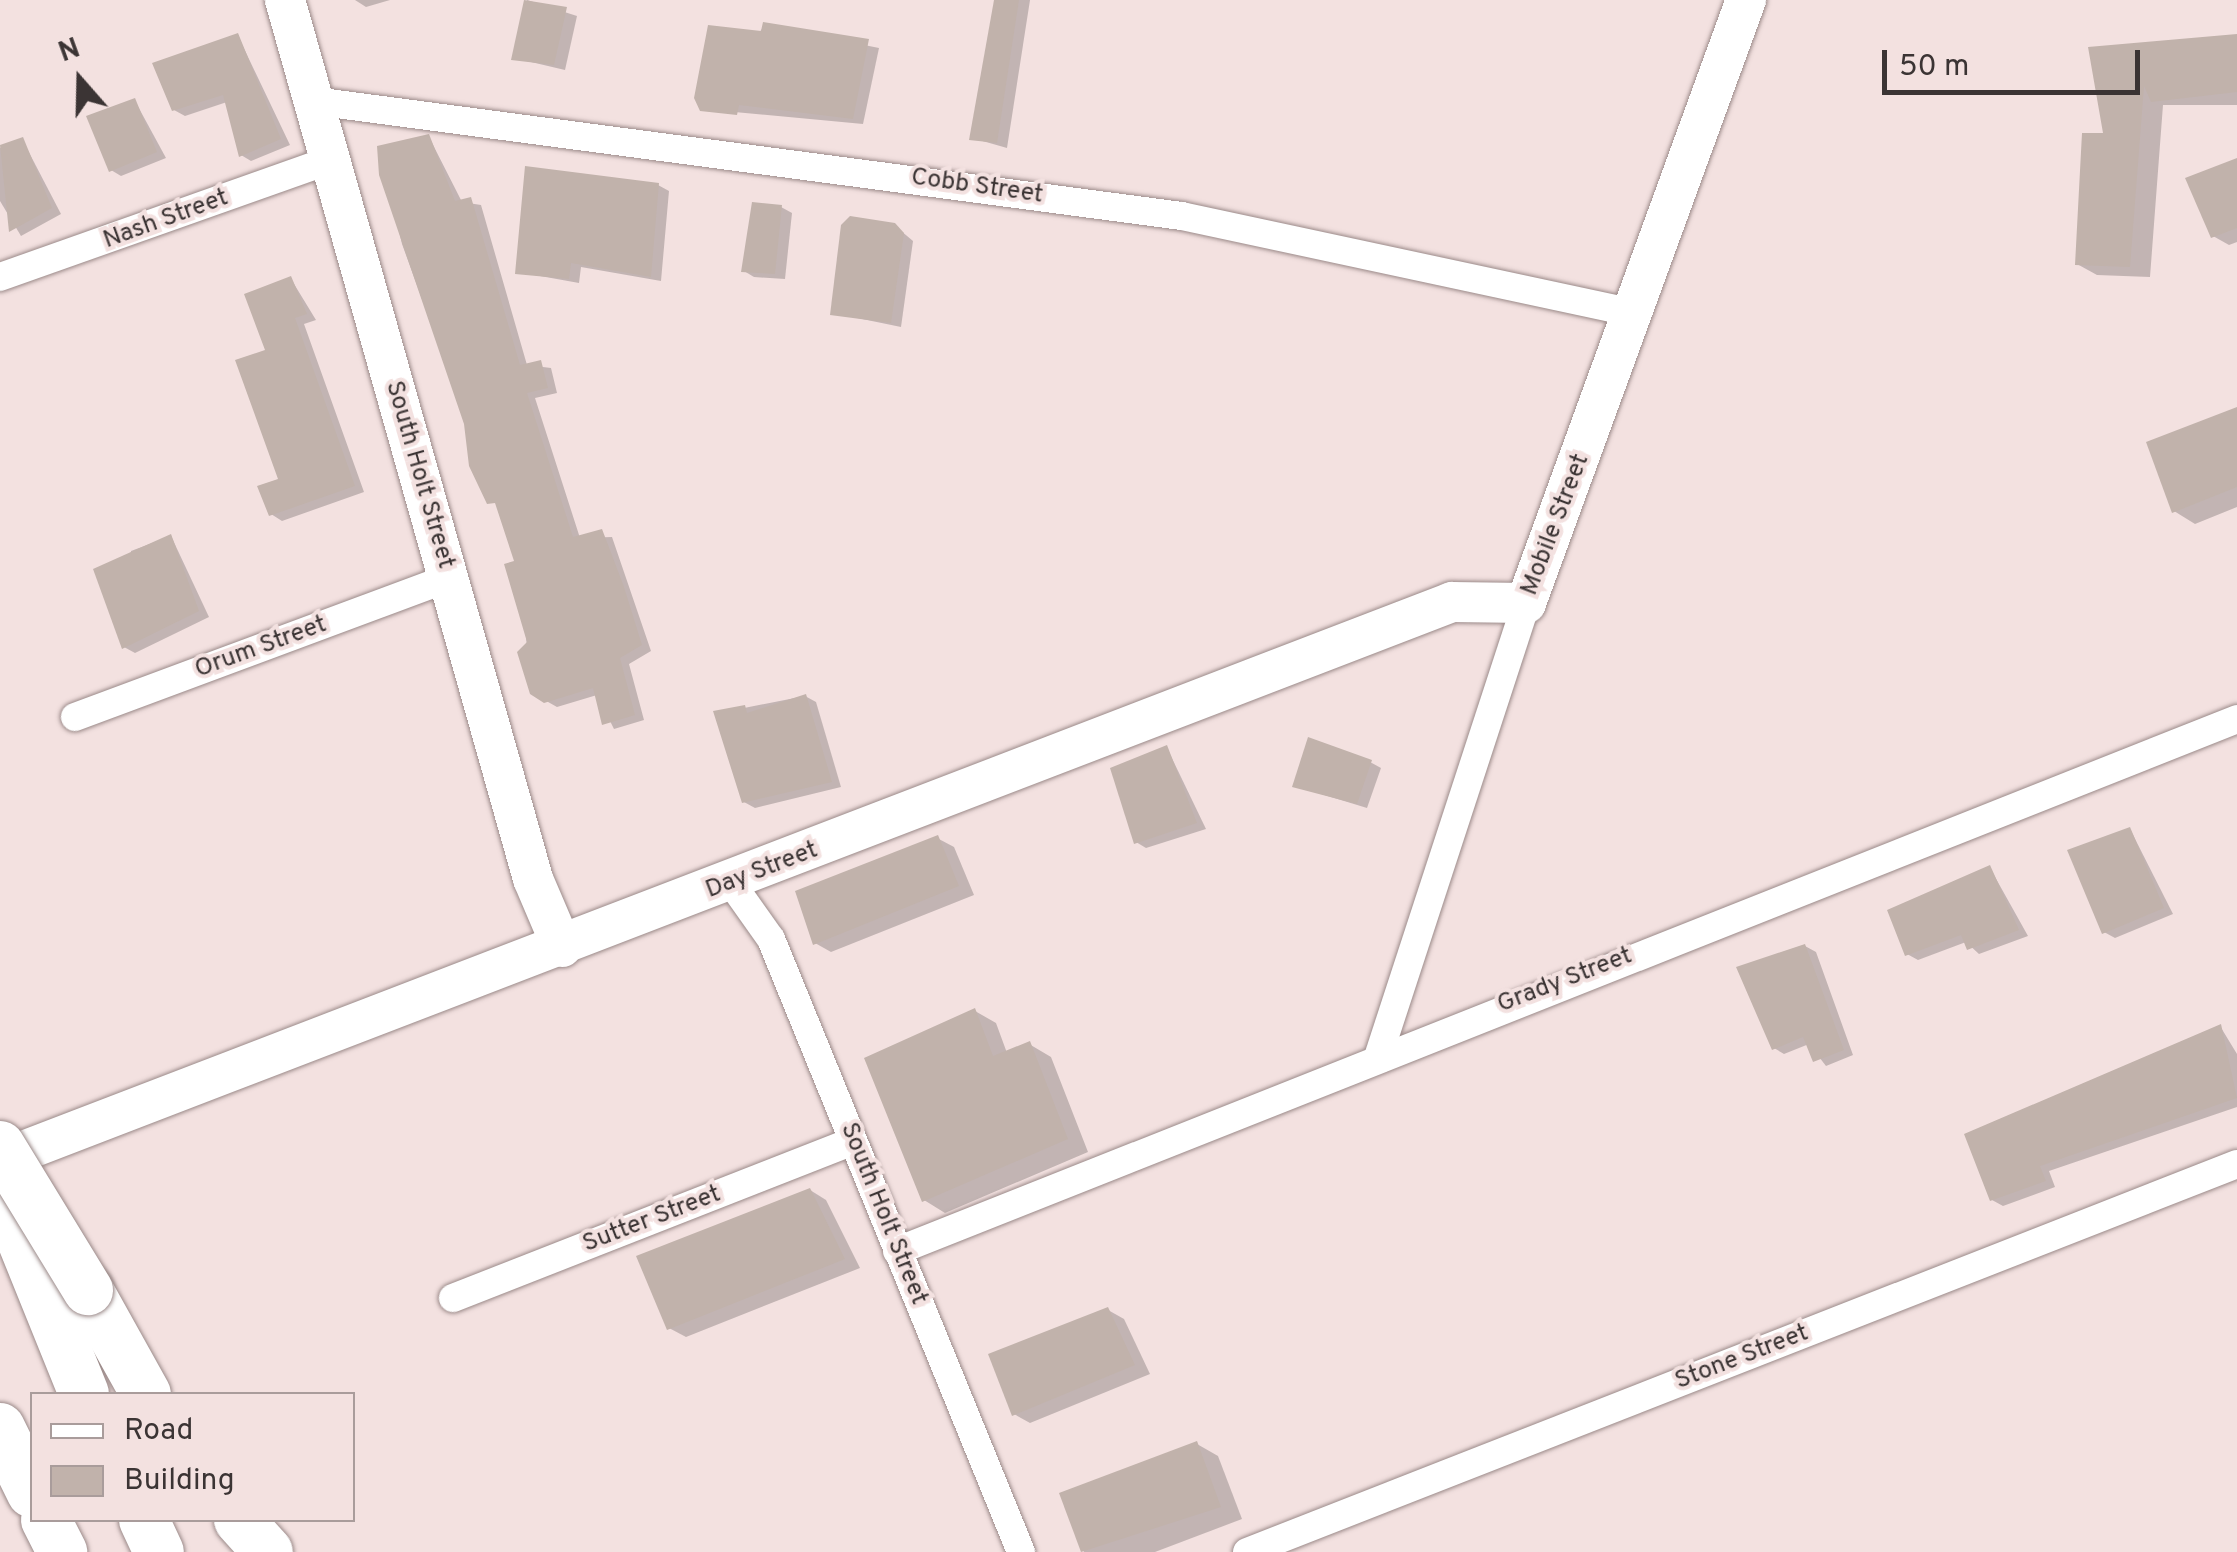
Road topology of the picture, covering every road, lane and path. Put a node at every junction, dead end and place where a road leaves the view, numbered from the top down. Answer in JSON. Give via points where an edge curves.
{"nodes":[{"id":1,"x":284,"y":0,"type":"edge"},
{"id":2,"x":1746,"y":0,"type":"edge"},
{"id":3,"x":314,"y":101,"type":"junction"},
{"id":4,"x":331,"y":160,"type":"junction"},
{"id":5,"x":0,"y":277,"type":"edge"},
{"id":6,"x":1632,"y":313,"type":"junction"},
{"id":7,"x":448,"y":578,"type":"junction"},
{"id":8,"x":1526,"y":603,"type":"junction"},
{"id":9,"x":75,"y":718,"type":"dead end"},
{"id":10,"x":2237,"y":720,"type":"edge"},
{"id":11,"x":732,"y":884,"type":"junction"},
{"id":12,"x":562,"y":947,"type":"junction"},
{"id":13,"x":1379,"y":1054,"type":"junction"},
{"id":14,"x":851,"y":1142,"type":"junction"},
{"id":15,"x":0,"y":1146,"type":"edge"},
{"id":16,"x":0,"y":1160,"type":"edge"},
{"id":17,"x":2237,"y":1164,"type":"edge"},
{"id":18,"x":0,"y":1186,"type":"edge"},
{"id":19,"x":898,"y":1251,"type":"junction"},
{"id":20,"x":66,"y":1298,"type":"junction"},
{"id":21,"x":452,"y":1298,"type":"dead end"},
{"id":22,"x":84,"y":1392,"type":"edge"},
{"id":23,"x":144,"y":1392,"type":"edge"},
{"id":24,"x":0,"y":1428,"type":"edge"},
{"id":25,"x":30,"y":1489,"type":"edge"},
{"id":26,"x":47,"y":1522,"type":"edge"},
{"id":27,"x":145,"y":1522,"type":"edge"},
{"id":28,"x":241,"y":1522,"type":"edge"},
{"id":29,"x":62,"y":1552,"type":"edge"},
{"id":30,"x":159,"y":1552,"type":"edge"},
{"id":31,"x":268,"y":1552,"type":"edge"},
{"id":32,"x":1021,"y":1552,"type":"edge"},
{"id":33,"x":1247,"y":1552,"type":"edge"}],
"edges":[{"from":1,"to":3,"type":"street","name":"South Holt Street"},
{"from":2,"to":6,"type":"street","name":"Mobile Street"},
{"from":3,"to":4,"type":"street","name":"South Holt Street"},
{"from":3,"to":6,"type":"street","name":"Cobb Street","via":[[1182,216]]},
{"from":4,"to":5,"type":"street","name":"Nash Street"},
{"from":4,"to":7,"type":"street","name":"South Holt Street"},
{"from":6,"to":8,"type":"street","name":"Mobile Street"},
{"from":7,"to":9,"type":"street","name":"Orum Street"},
{"from":7,"to":12,"type":"street","name":"South Holt Street","via":[[533,880]]},
{"from":8,"to":11,"type":"street","name":"Day Street","via":[[1452,602]]},
{"from":8,"to":13,"type":"street","name":"Mobile Street"},
{"from":10,"to":13,"type":"street","name":"Grady Street"},
{"from":11,"to":12,"type":"street","name":"Day Street"},
{"from":11,"to":14,"type":"street","name":"South Holt Street","via":[[772,939]]},
{"from":12,"to":16,"type":"street","name":"Day Street"},
{"from":13,"to":19,"type":"street","name":"Grady Street"},
{"from":14,"to":19,"type":"street","name":"South Holt Street"},
{"from":14,"to":21,"type":"street","name":"Sutter Street"},
{"from":15,"to":20,"type":"highway","bridge":true},
{"from":17,"to":33,"type":"street","name":"Stone Street"},
{"from":18,"to":20,"type":"highway"},
{"from":19,"to":32,"type":"street","name":"South Holt Street"},
{"from":20,"to":22,"type":"highway"},
{"from":20,"to":23,"type":"highway"},
{"from":24,"to":25,"type":"highway"},
{"from":26,"to":29,"type":"highway"},
{"from":27,"to":30,"type":"highway"},
{"from":28,"to":31,"type":"highway"}]}
